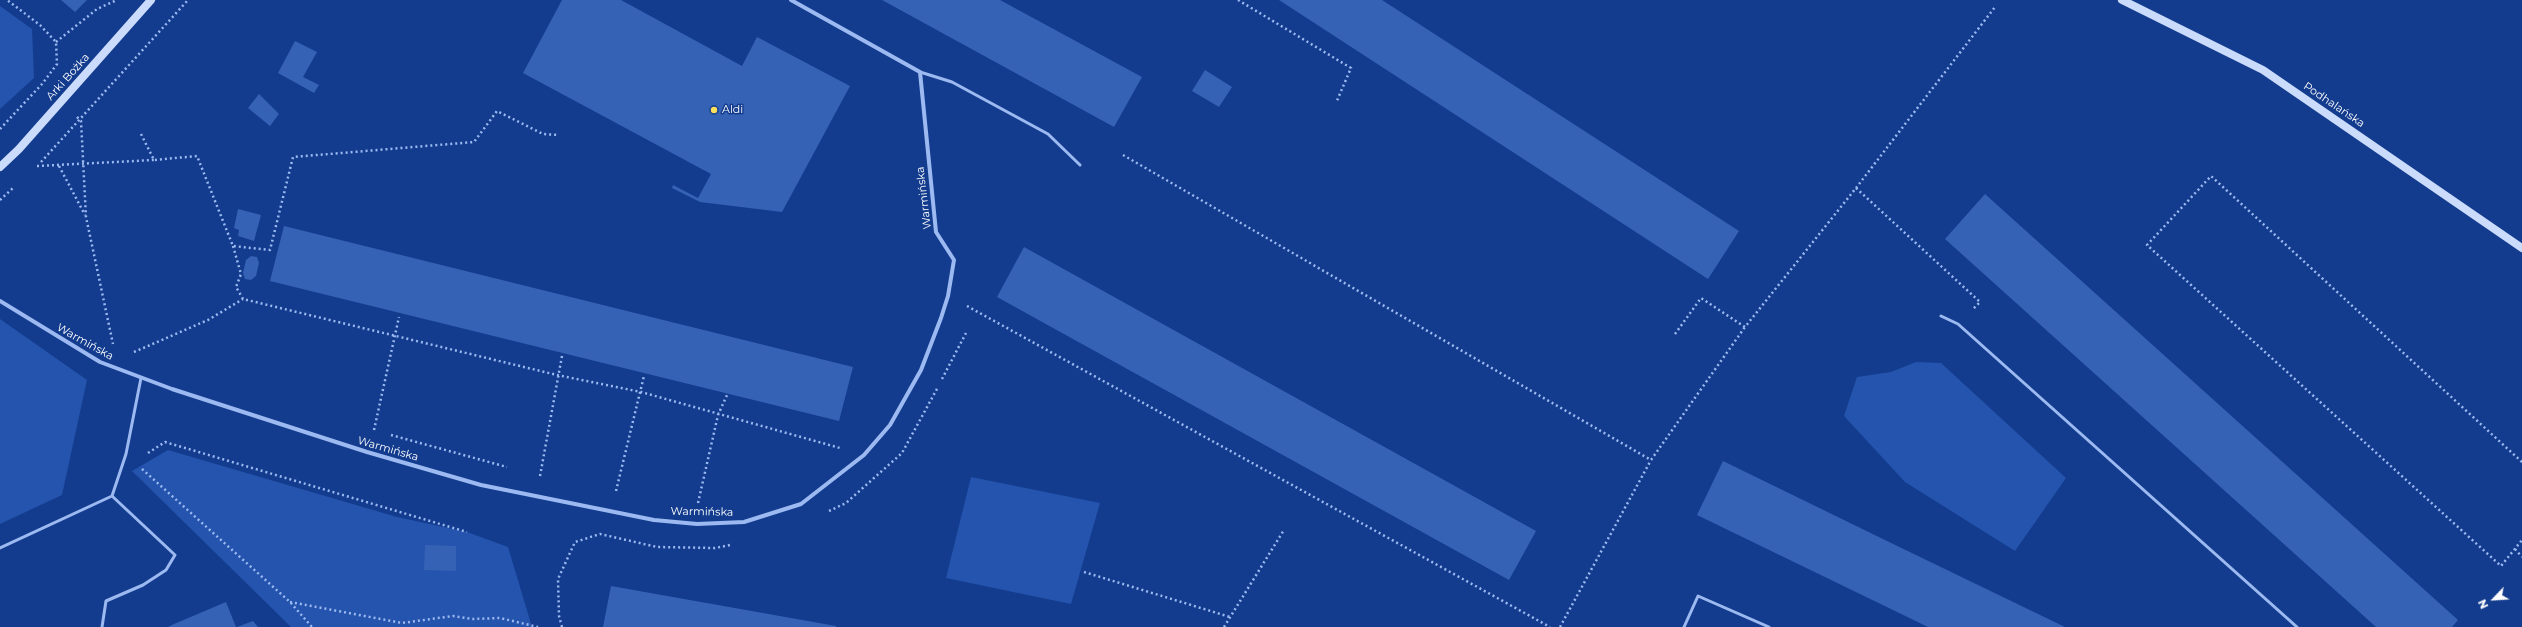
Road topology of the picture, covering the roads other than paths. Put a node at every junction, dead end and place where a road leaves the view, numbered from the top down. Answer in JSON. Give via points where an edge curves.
{"nodes":[{"id":1,"x":151,"y":0,"type":"edge"},
{"id":2,"x":791,"y":0,"type":"edge"},
{"id":3,"x":2122,"y":0,"type":"edge"},
{"id":4,"x":920,"y":72,"type":"junction"},
{"id":5,"x":1080,"y":165,"type":"dead end"},
{"id":6,"x":0,"y":167,"type":"edge"},
{"id":7,"x":2522,"y":248,"type":"edge"},
{"id":8,"x":0,"y":300,"type":"edge"},
{"id":9,"x":1942,"y":316,"type":"dead end"},
{"id":10,"x":141,"y":378,"type":"junction"},
{"id":11,"x":112,"y":496,"type":"junction"},
{"id":12,"x":0,"y":548,"type":"edge"},
{"id":13,"x":102,"y":627,"type":"edge"},
{"id":14,"x":1684,"y":627,"type":"edge"},
{"id":15,"x":1769,"y":627,"type":"edge"},
{"id":16,"x":2296,"y":627,"type":"edge"}],
"edges":[{"from":1,"to":6,"type":"street","name":"Arki Bożka","via":[[20,149]]},
{"from":2,"to":4,"type":"street"},
{"from":3,"to":7,"type":"street","name":"Podhalańska","via":[[2263,70]]},
{"from":4,"to":5,"type":"lane","via":[[952,82],[1048,134]]},
{"from":4,"to":10,"type":"street","name":"Warmińska","via":[[936,232],[954,260],[948,296],[921,370],[890,425],[864,455],[801,504],[744,522],[697,524],[654,520],[481,485],[367,452]]},
{"from":8,"to":10,"type":"street","name":"Warmińska","via":[[100,362]]},
{"from":9,"to":16,"type":"lane","via":[[1958,324]]},
{"from":10,"to":11,"type":"lane","via":[[126,454]]},
{"from":11,"to":12,"type":"lane"},
{"from":11,"to":13,"type":"lane","via":[[175,555],[166,570],[143,585],[106,600]]},
{"from":14,"to":15,"type":"lane","via":[[1698,596]]}]}
